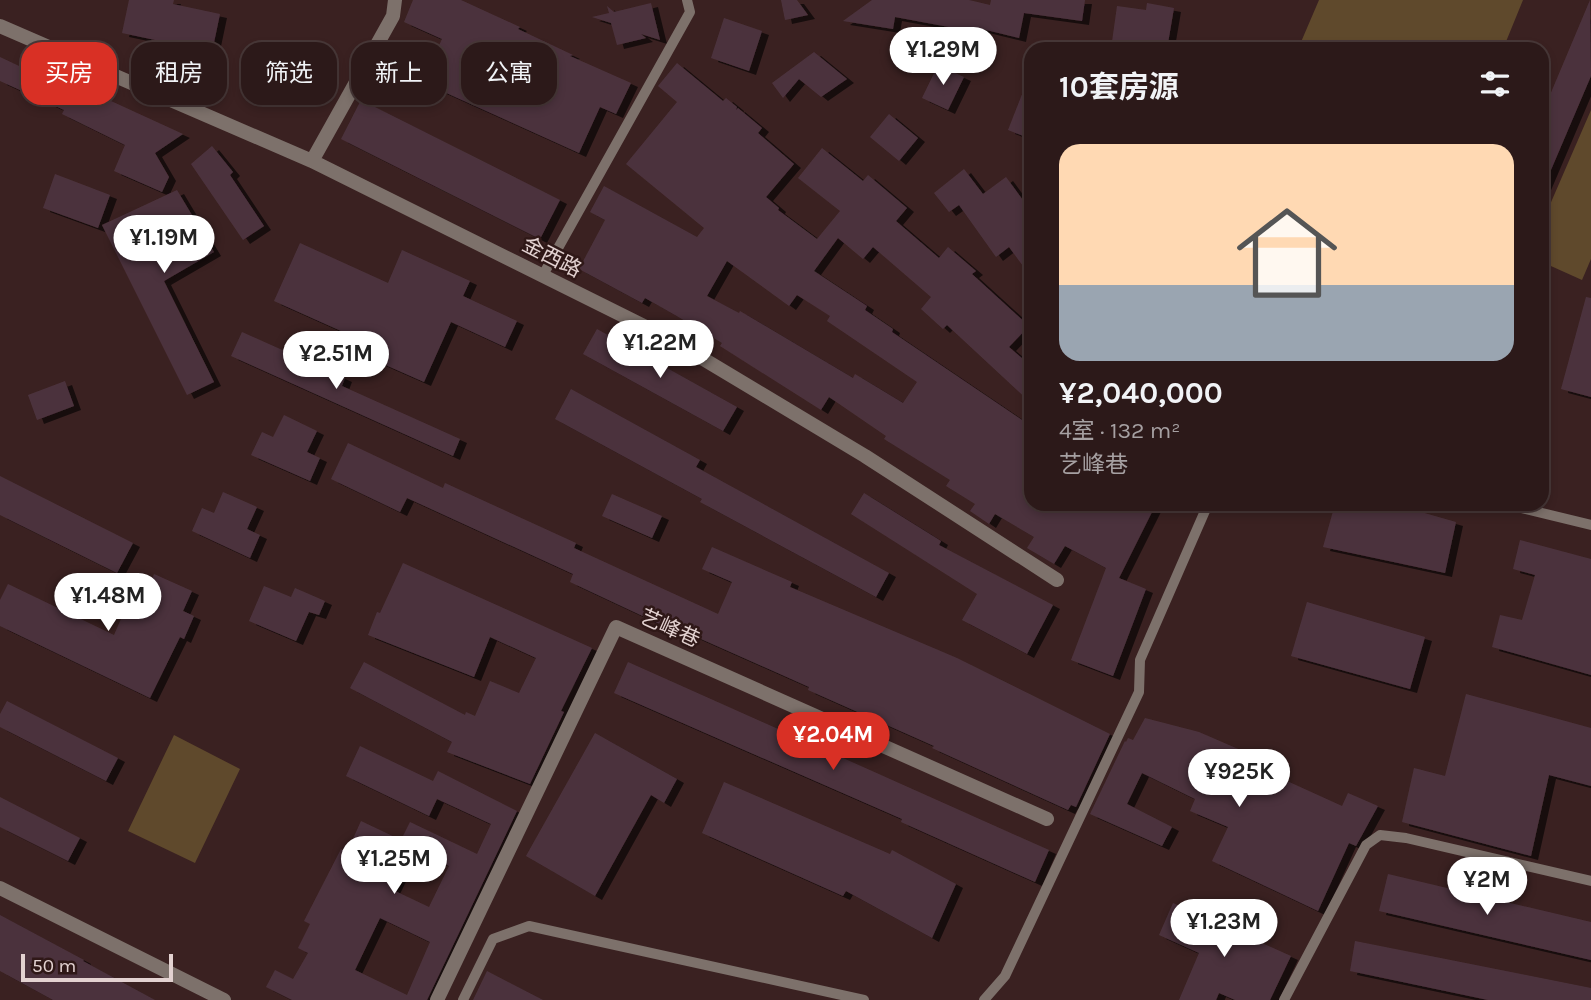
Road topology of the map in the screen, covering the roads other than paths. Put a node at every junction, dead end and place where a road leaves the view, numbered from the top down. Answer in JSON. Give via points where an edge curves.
{"nodes":[{"id":1,"x":395,"y":0,"type":"edge"},
{"id":2,"x":687,"y":0,"type":"edge"},
{"id":3,"x":0,"y":26,"type":"edge"},
{"id":4,"x":312,"y":160,"type":"junction"},
{"id":5,"x":542,"y":275,"type":"junction"},
{"id":6,"x":1205,"y":511,"type":"edge"},
{"id":7,"x":1534,"y":511,"type":"edge"},
{"id":8,"x":1591,"y":525,"type":"edge"},
{"id":9,"x":1057,"y":580,"type":"dead end"},
{"id":10,"x":1047,"y":819,"type":"dead end"},
{"id":11,"x":1591,"y":881,"type":"edge"},
{"id":12,"x":0,"y":888,"type":"edge"},
{"id":13,"x":224,"y":1000,"type":"edge"},
{"id":14,"x":436,"y":1000,"type":"edge"},
{"id":15,"x":463,"y":1000,"type":"edge"},
{"id":16,"x":864,"y":1000,"type":"edge"},
{"id":17,"x":984,"y":1000,"type":"edge"},
{"id":18,"x":1284,"y":1000,"type":"edge"}],
"edges":[{"from":1,"to":4,"type":"street","via":[[393,16]]},
{"from":2,"to":5,"type":"lane","via":[[690,12]]},
{"from":3,"to":4,"type":"street","name":"金西路"},
{"from":4,"to":5,"type":"street","name":"金西路"},
{"from":5,"to":9,"type":"street","name":"金西路","via":[[670,339],[865,456]]},
{"from":6,"to":17,"type":"lane","via":[[1140,660],[1139,692],[1005,976]]},
{"from":7,"to":8,"type":"lane"},
{"from":10,"to":14,"type":"street","name":"艺峰巷","via":[[616,626]]},
{"from":11,"to":18,"type":"lane","via":[[1380,835],[1366,845]]},
{"from":12,"to":13,"type":"street"},
{"from":15,"to":16,"type":"lane","via":[[493,939],[529,926]]}]}
